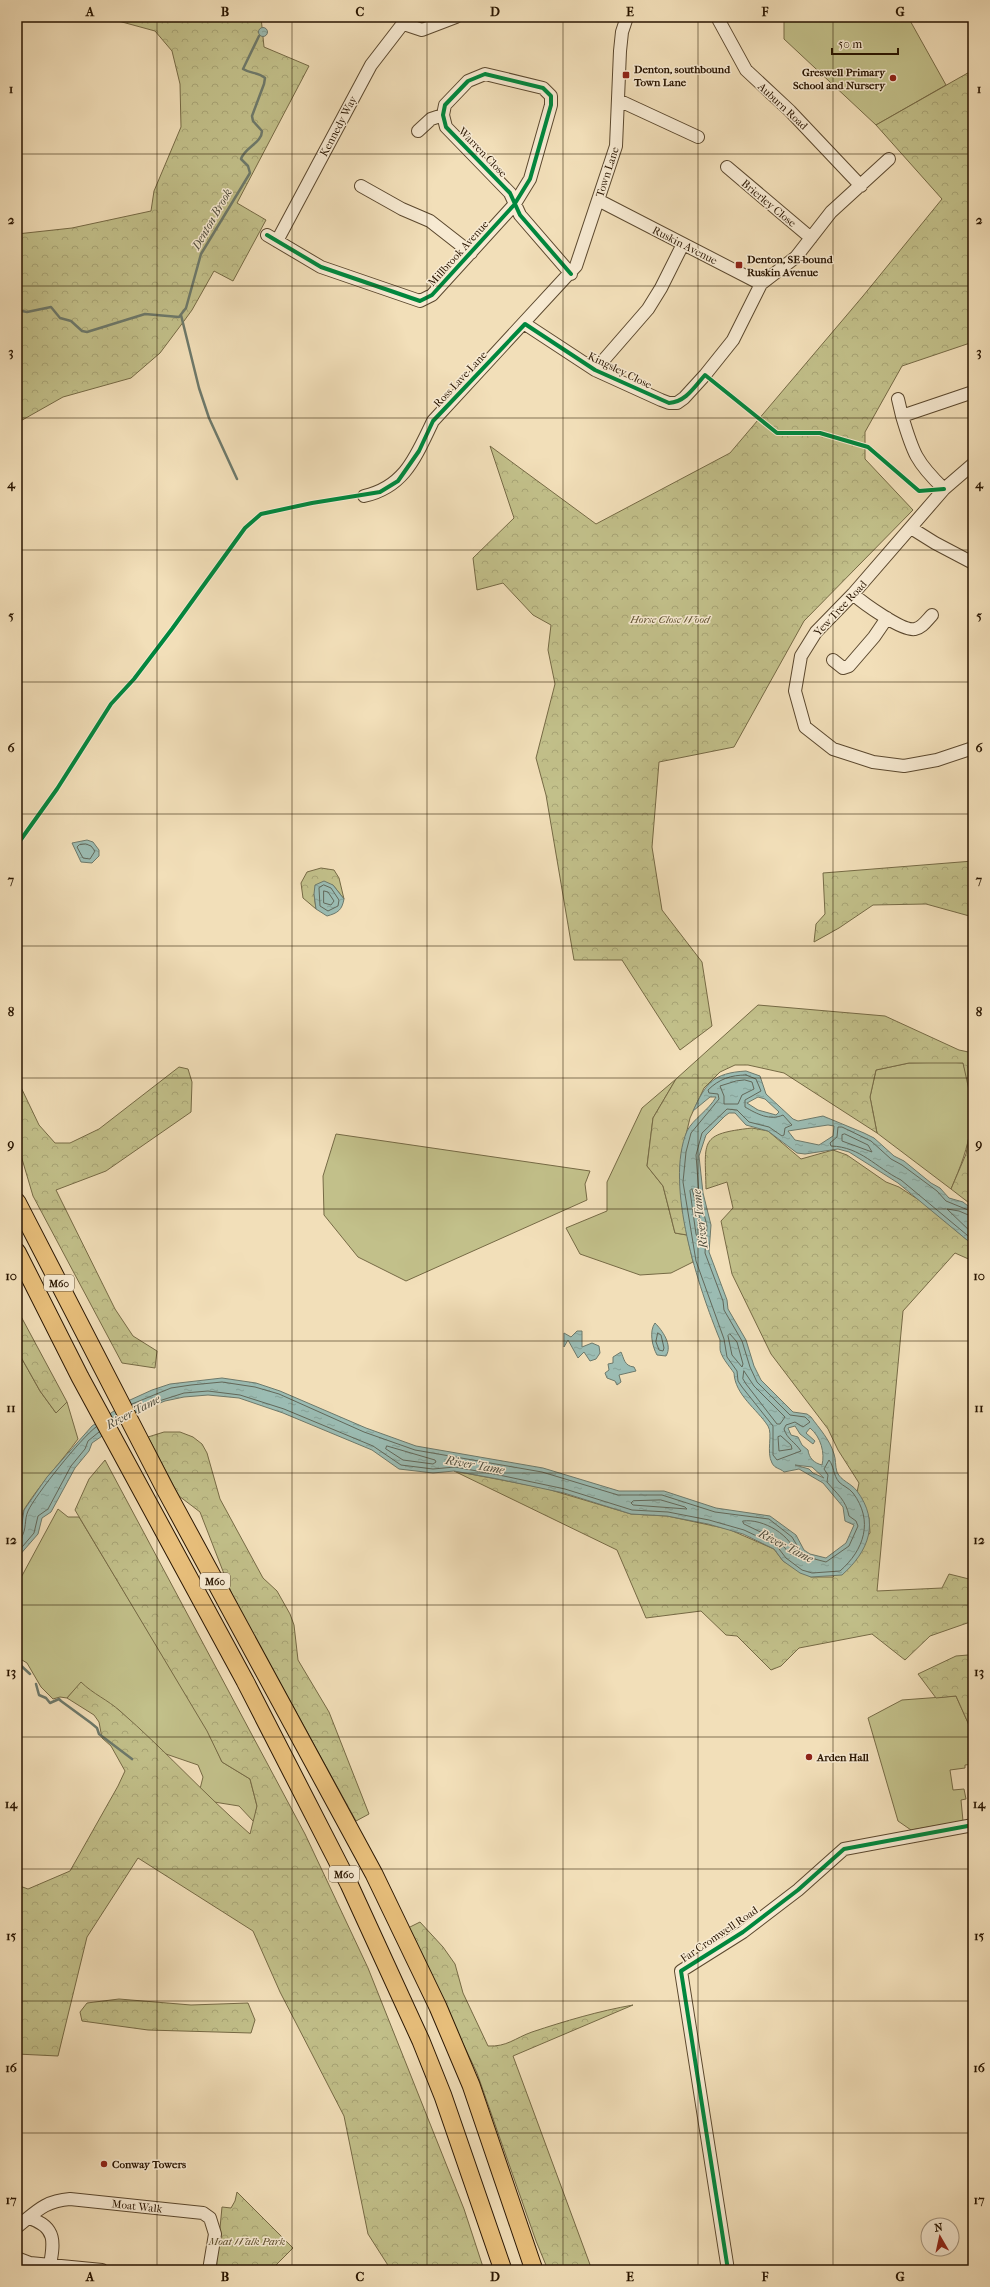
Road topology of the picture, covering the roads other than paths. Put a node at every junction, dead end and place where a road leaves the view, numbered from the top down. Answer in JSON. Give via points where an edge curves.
{"nodes":[{"id":1,"x":456,"y":17,"type":"edge"},
{"id":2,"x":627,"y":17,"type":"edge"},
{"id":3,"x":717,"y":17,"type":"edge"},
{"id":4,"x":406,"y":20,"type":"edge"},
{"id":5,"x":618,"y":100,"type":"junction"},
{"id":6,"x":443,"y":115,"type":"junction"},
{"id":7,"x":418,"y":131,"type":"dead end"},
{"id":8,"x":698,"y":137,"type":"dead end"},
{"id":9,"x":889,"y":159,"type":"dead end"},
{"id":10,"x":727,"y":168,"type":"dead end"},
{"id":11,"x":361,"y":186,"type":"dead end"},
{"id":12,"x":861,"y":186,"type":"junction"},
{"id":13,"x":598,"y":200,"type":"junction"},
{"id":14,"x":514,"y":205,"type":"junction"},
{"id":15,"x":272,"y":238,"type":"joint"},
{"id":16,"x":811,"y":238,"type":"junction"},
{"id":17,"x":683,"y":244,"type":"junction"},
{"id":18,"x":471,"y":253,"type":"junction"},
{"id":19,"x":571,"y":274,"type":"junction"},
{"id":20,"x":761,"y":284,"type":"junction"},
{"id":21,"x":525,"y":324,"type":"junction"},
{"id":22,"x":595,"y":370,"type":"junction"},
{"id":23,"x":973,"y":392,"type":"edge"},
{"id":24,"x":898,"y":400,"type":"dead end"},
{"id":25,"x":902,"y":416,"type":"junction"},
{"id":26,"x":973,"y":464,"type":"edge"},
{"id":27,"x":944,"y":488,"type":"junction"},
{"id":28,"x":364,"y":496,"type":"dead end"},
{"id":29,"x":911,"y":528,"type":"junction"},
{"id":30,"x":973,"y":563,"type":"edge"},
{"id":31,"x":853,"y":594,"type":"junction"},
{"id":32,"x":932,"y":615,"type":"dead end"},
{"id":33,"x":887,"y":618,"type":"junction"},
{"id":34,"x":833,"y":660,"type":"dead end"},
{"id":35,"x":973,"y":748,"type":"edge"},
{"id":36,"x":17,"y":1202,"type":"edge"},
{"id":37,"x":17,"y":1252,"type":"edge"},
{"id":38,"x":973,"y":1825,"type":"edge"},
{"id":39,"x":28,"y":2218,"type":"junction"},
{"id":40,"x":17,"y":2227,"type":"edge"},
{"id":41,"x":17,"y":2258,"type":"edge"},
{"id":42,"x":49,"y":2268,"type":"edge"},
{"id":43,"x":102,"y":2270,"type":"edge"},
{"id":44,"x":210,"y":2270,"type":"edge"},
{"id":45,"x":503,"y":2270,"type":"edge"},
{"id":46,"x":534,"y":2270,"type":"edge"},
{"id":47,"x":728,"y":2270,"type":"edge"}],
"edges":[{"from":1,"to":4,"type":"street","via":[[422,30]]},
{"from":2,"to":5,"type":"street","name":"Town Lane","via":[[622,32]]},
{"from":3,"to":12,"type":"street","name":"Auburn Road","via":[[746,70],[790,110]]},
{"from":4,"to":15,"type":"street","name":"Kennedy Way","via":[[371,65]]},
{"from":5,"to":8,"type":"street"},
{"from":5,"to":13,"type":"street","name":"Town Lane","via":[[616,146]]},
{"from":6,"to":7,"type":"street","via":[[431,119]]},
{"from":6,"to":14,"type":"street","name":"Warren Close","via":[[446,127],[510,194]]},
{"from":6,"to":14,"type":"street","name":"Millbrook Avenue","via":[[445,104],[459,90],[477,76],[485,74],[543,88],[551,96],[551,105],[530,179]]},
{"from":9,"to":12,"type":"street"},
{"from":10,"to":16,"type":"street","name":"Brierley Close"},
{"from":11,"to":18,"type":"street","via":[[430,221]]},
{"from":12,"to":16,"type":"street","via":[[831,212]]},
{"from":13,"to":17,"type":"street","name":"Ruskin Avenue"},
{"from":13,"to":19,"type":"street","name":"Town Lane"},
{"from":14,"to":18,"type":"street","name":"Millbrook Avenue"},
{"from":14,"to":19,"type":"street","name":"Warren Close"},
{"from":15,"to":18,"type":"street","name":"Millbrook Avenue","via":[[321,267],[420,301],[432,294]]},
{"from":16,"to":20,"type":"street","via":[[786,266],[774,272]]},
{"from":17,"to":20,"type":"street","name":"Ruskin Avenue"},
{"from":17,"to":22,"type":"street","via":[[648,309]]},
{"from":19,"to":21,"type":"street","name":"Ross Lave Lane"},
{"from":20,"to":22,"type":"street","name":"Kingsley Close","via":[[733,340],[692,390],[677,403],[661,400]]},
{"from":21,"to":22,"type":"street","name":"Kingsley Close"},
{"from":21,"to":28,"type":"street","name":"Ross Lave Lane","via":[[433,421],[418,451],[398,481],[380,492]]},
{"from":23,"to":25,"type":"street"},
{"from":24,"to":25,"type":"street"},
{"from":25,"to":27,"type":"street","via":[[913,451],[926,473]]},
{"from":26,"to":27,"type":"street","name":"Yew Tree Road"},
{"from":27,"to":29,"type":"street","name":"Yew Tree Road"},
{"from":29,"to":30,"type":"street"},
{"from":29,"to":31,"type":"street","name":"Yew Tree Road"},
{"from":31,"to":33,"type":"street"},
{"from":31,"to":35,"type":"street","name":"Yew Tree Road","via":[[816,632],[800,656],[795,691],[805,727],[832,750],[873,762],[904,766],[938,760]]},
{"from":32,"to":33,"type":"street","via":[[917,629],[910,630]]},
{"from":33,"to":34,"type":"street","via":[[849,666],[843,668]]},
{"from":36,"to":46,"type":"highway","number":"M60","via":[[165,1489],[374,1874],[438,2007],[471,2085]]},
{"from":37,"to":45,"type":"highway","number":"M60","via":[[144,1497],[245,1681],[349,1884],[392,1975],[442,2096]]},
{"from":38,"to":47,"type":"street","name":"Far Cromwell Road","via":[[844,1849],[798,1890],[743,1932],[681,1971]]},
{"from":39,"to":40,"type":"street","name":"Moat Walk"},
{"from":39,"to":42,"type":"street","via":[[39,2221],[50,2231],[53,2239]]},
{"from":39,"to":44,"type":"street","name":"Moat Walk","via":[[43,2205],[70,2199],[203,2213],[210,2218],[215,2234]]},
{"from":41,"to":42,"type":"street"},
{"from":42,"to":43,"type":"street"}]}
